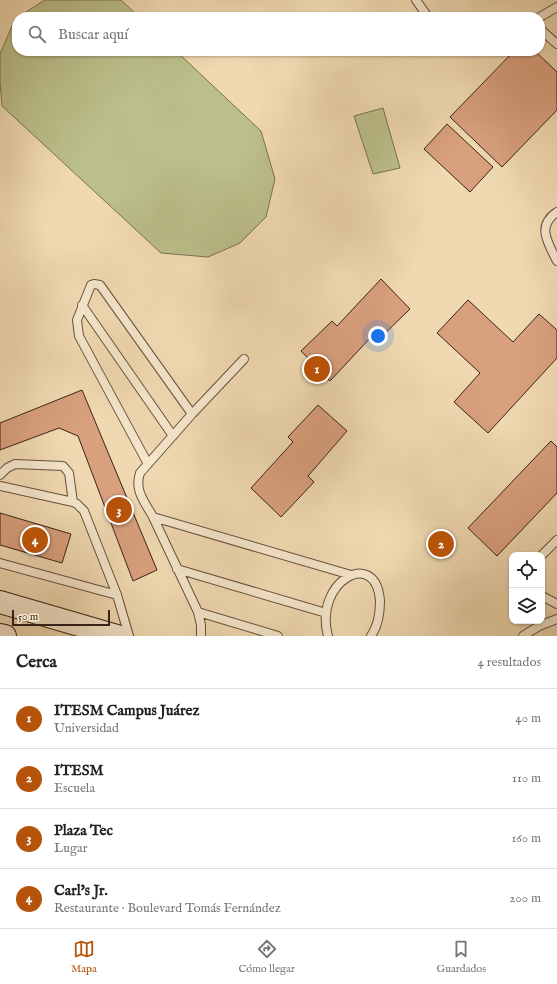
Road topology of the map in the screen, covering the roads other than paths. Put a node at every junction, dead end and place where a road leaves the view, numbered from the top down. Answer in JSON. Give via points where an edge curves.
{"nodes":[{"id":1,"x":416,"y":0,"type":"edge"},
{"id":2,"x":557,"y":6,"type":"edge"},
{"id":3,"x":424,"y":12,"type":"edge"},
{"id":4,"x":545,"y":14,"type":"edge"},
{"id":5,"x":545,"y":33,"type":"edge"},
{"id":6,"x":557,"y":44,"type":"edge"},
{"id":7,"x":557,"y":212,"type":"edge"},
{"id":8,"x":557,"y":261,"type":"edge"},
{"id":9,"x":82,"y":305,"type":"junction"},
{"id":10,"x":244,"y":359,"type":"dead end"},
{"id":11,"x":192,"y":414,"type":"junction"},
{"id":12,"x":173,"y":436,"type":"junction"},
{"id":13,"x":148,"y":464,"type":"junction"},
{"id":14,"x":0,"y":475,"type":"edge"},
{"id":15,"x":0,"y":486,"type":"edge"},
{"id":16,"x":73,"y":502,"type":"junction"},
{"id":17,"x":153,"y":517,"type":"junction"},
{"id":18,"x":557,"y":540,"type":"edge"},
{"id":19,"x":545,"y":552,"type":"edge"},
{"id":20,"x":0,"y":563,"type":"edge"},
{"id":21,"x":178,"y":569,"type":"junction"},
{"id":22,"x":351,"y":574,"type":"junction"},
{"id":23,"x":117,"y":595,"type":"junction"},
{"id":24,"x":545,"y":598,"type":"edge"},
{"id":25,"x":0,"y":602,"type":"edge"},
{"id":26,"x":557,"y":604,"type":"edge"},
{"id":27,"x":198,"y":612,"type":"junction"},
{"id":28,"x":326,"y":613,"type":"junction"},
{"id":29,"x":557,"y":619,"type":"edge"},
{"id":30,"x":0,"y":635,"type":"edge"},
{"id":31,"x":5,"y":636,"type":"edge"},
{"id":32,"x":118,"y":636,"type":"edge"},
{"id":33,"x":130,"y":636,"type":"edge"},
{"id":34,"x":201,"y":636,"type":"edge"},
{"id":35,"x":278,"y":636,"type":"edge"},
{"id":36,"x":328,"y":636,"type":"edge"},
{"id":37,"x":371,"y":636,"type":"edge"},
{"id":38,"x":523,"y":636,"type":"edge"}],
"edges":[{"from":1,"to":3,"type":"lane"},
{"from":2,"to":4,"type":"lane"},
{"from":5,"to":6,"type":"lane"},
{"from":7,"to":8,"type":"lane","via":[[547,222],[544,230],[546,241]]},
{"from":9,"to":11,"type":"lane","via":[[91,285],[100,285]]},
{"from":9,"to":12,"type":"lane"},
{"from":9,"to":13,"type":"lane","via":[[77,320],[79,336]]},
{"from":10,"to":11,"type":"lane"},
{"from":11,"to":12,"type":"lane"},
{"from":12,"to":13,"type":"lane"},
{"from":13,"to":17,"type":"lane","via":[[140,473],[138,490]]},
{"from":14,"to":16,"type":"lane","via":[[6,468],[15,464],[63,466],[70,473]]},
{"from":15,"to":16,"type":"lane"},
{"from":16,"to":23,"type":"lane","via":[[84,511]]},
{"from":17,"to":21,"type":"lane"},
{"from":17,"to":22,"type":"lane"},
{"from":18,"to":19,"type":"lane"},
{"from":20,"to":23,"type":"lane"},
{"from":21,"to":27,"type":"lane"},
{"from":21,"to":28,"type":"lane"},
{"from":22,"to":28,"type":"lane","via":[[335,587]]},
{"from":22,"to":37,"type":"lane","via":[[368,576],[376,583],[380,608],[378,621]]},
{"from":23,"to":33,"type":"lane"},
{"from":24,"to":26,"type":"lane"},
{"from":25,"to":32,"type":"main road"},
{"from":27,"to":34,"type":"lane"},
{"from":27,"to":35,"type":"lane"},
{"from":28,"to":36,"type":"lane"},
{"from":29,"to":38,"type":"lane"},
{"from":30,"to":31,"type":"main road"}]}
